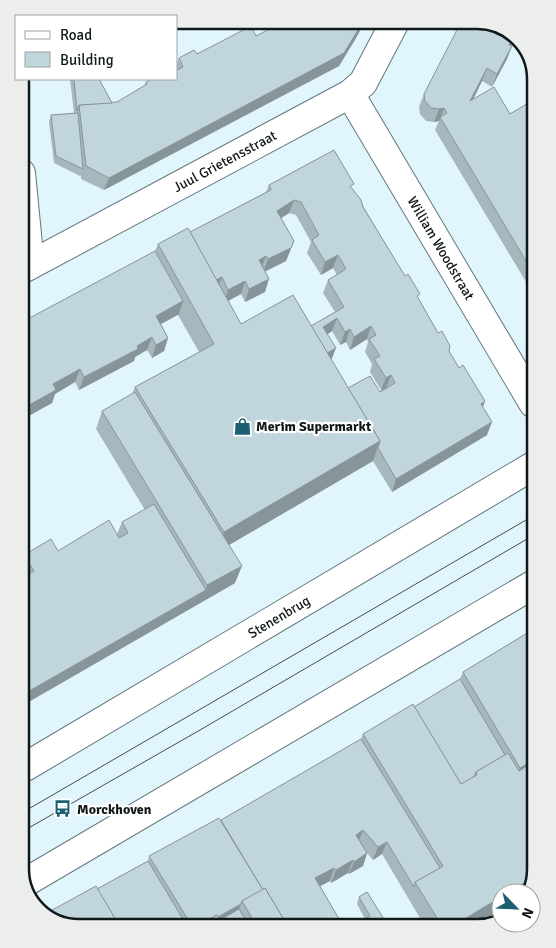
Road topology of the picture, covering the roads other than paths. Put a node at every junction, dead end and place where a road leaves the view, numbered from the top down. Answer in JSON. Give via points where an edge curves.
{"nodes":[{"id":1,"x":391,"y":29,"type":"edge"},
{"id":2,"x":350,"y":94,"type":"junction"},
{"id":3,"x":29,"y":265,"type":"edge"},
{"id":4,"x":527,"y":393,"type":"edge"},
{"id":5,"x":527,"y":470,"type":"edge"},
{"id":6,"x":527,"y":588,"type":"edge"},
{"id":7,"x":29,"y":765,"type":"edge"},
{"id":8,"x":30,"y":880,"type":"edge"}],
"edges":[{"from":1,"to":2,"type":"main road","name":"Juul Grietensstraat","via":[[363,83]]},
{"from":2,"to":3,"type":"main road","name":"Juul Grietensstraat"},
{"from":2,"to":4,"type":"main road","name":"William Woodstraat"},
{"from":5,"to":7,"type":"main road","name":"Stenenbrug"},
{"from":6,"to":8,"type":"main road"}]}
